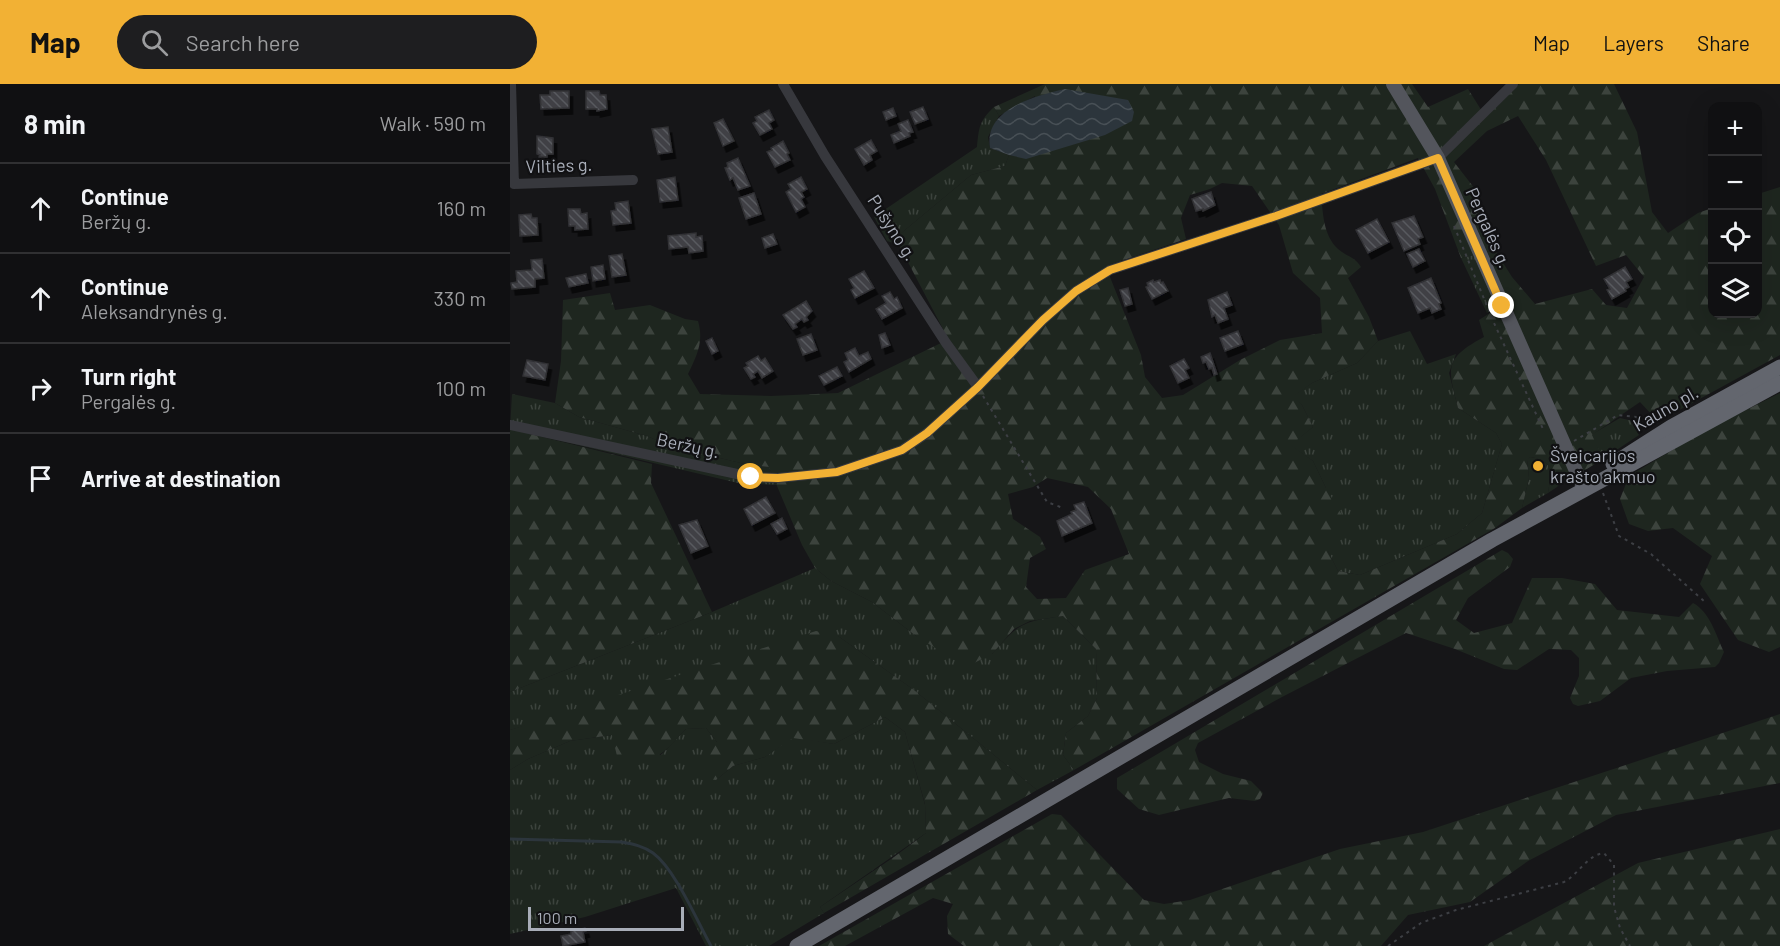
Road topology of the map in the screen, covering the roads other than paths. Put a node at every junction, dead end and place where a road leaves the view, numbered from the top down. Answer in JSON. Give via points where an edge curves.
{"nodes":[{"id":1,"x":511,"y":84,"type":"edge"},
{"id":2,"x":783,"y":84,"type":"edge"},
{"id":3,"x":1393,"y":84,"type":"edge"},
{"id":4,"x":1513,"y":84,"type":"edge"},
{"id":5,"x":1438,"y":158,"type":"junction"},
{"id":6,"x":633,"y":180,"type":"dead end"},
{"id":7,"x":1780,"y":368,"type":"edge"},
{"id":8,"x":1780,"y":383,"type":"edge"},
{"id":9,"x":978,"y":387,"type":"junction"},
{"id":10,"x":510,"y":425,"type":"edge"},
{"id":11,"x":1584,"y":489,"type":"junction"},
{"id":12,"x":797,"y":946,"type":"edge"}],
"edges":[{"from":1,"to":6,"type":"street","name":"Vilties g.","via":[[514,184]]},
{"from":2,"to":9,"type":"street","name":"Pušyno g.","via":[[945,343]]},
{"from":3,"to":5,"type":"main road","name":"Pergalės g."},
{"from":4,"to":5,"type":"street"},
{"from":5,"to":9,"type":"street","name":"Beržų g.","via":[[1110,270],[1076,291],[1043,320]]},
{"from":5,"to":11,"type":"main road","name":"Pergalės g."},
{"from":7,"to":11,"type":"highway","name":"Kauno pl.","via":[[1652,439],[1606,468]]},
{"from":8,"to":11,"type":"highway","name":"Kauno pl."},
{"from":9,"to":10,"type":"street","name":"Beržų g.","via":[[902,450],[837,472],[778,478],[751,477]]},
{"from":11,"to":12,"type":"highway"}]}
